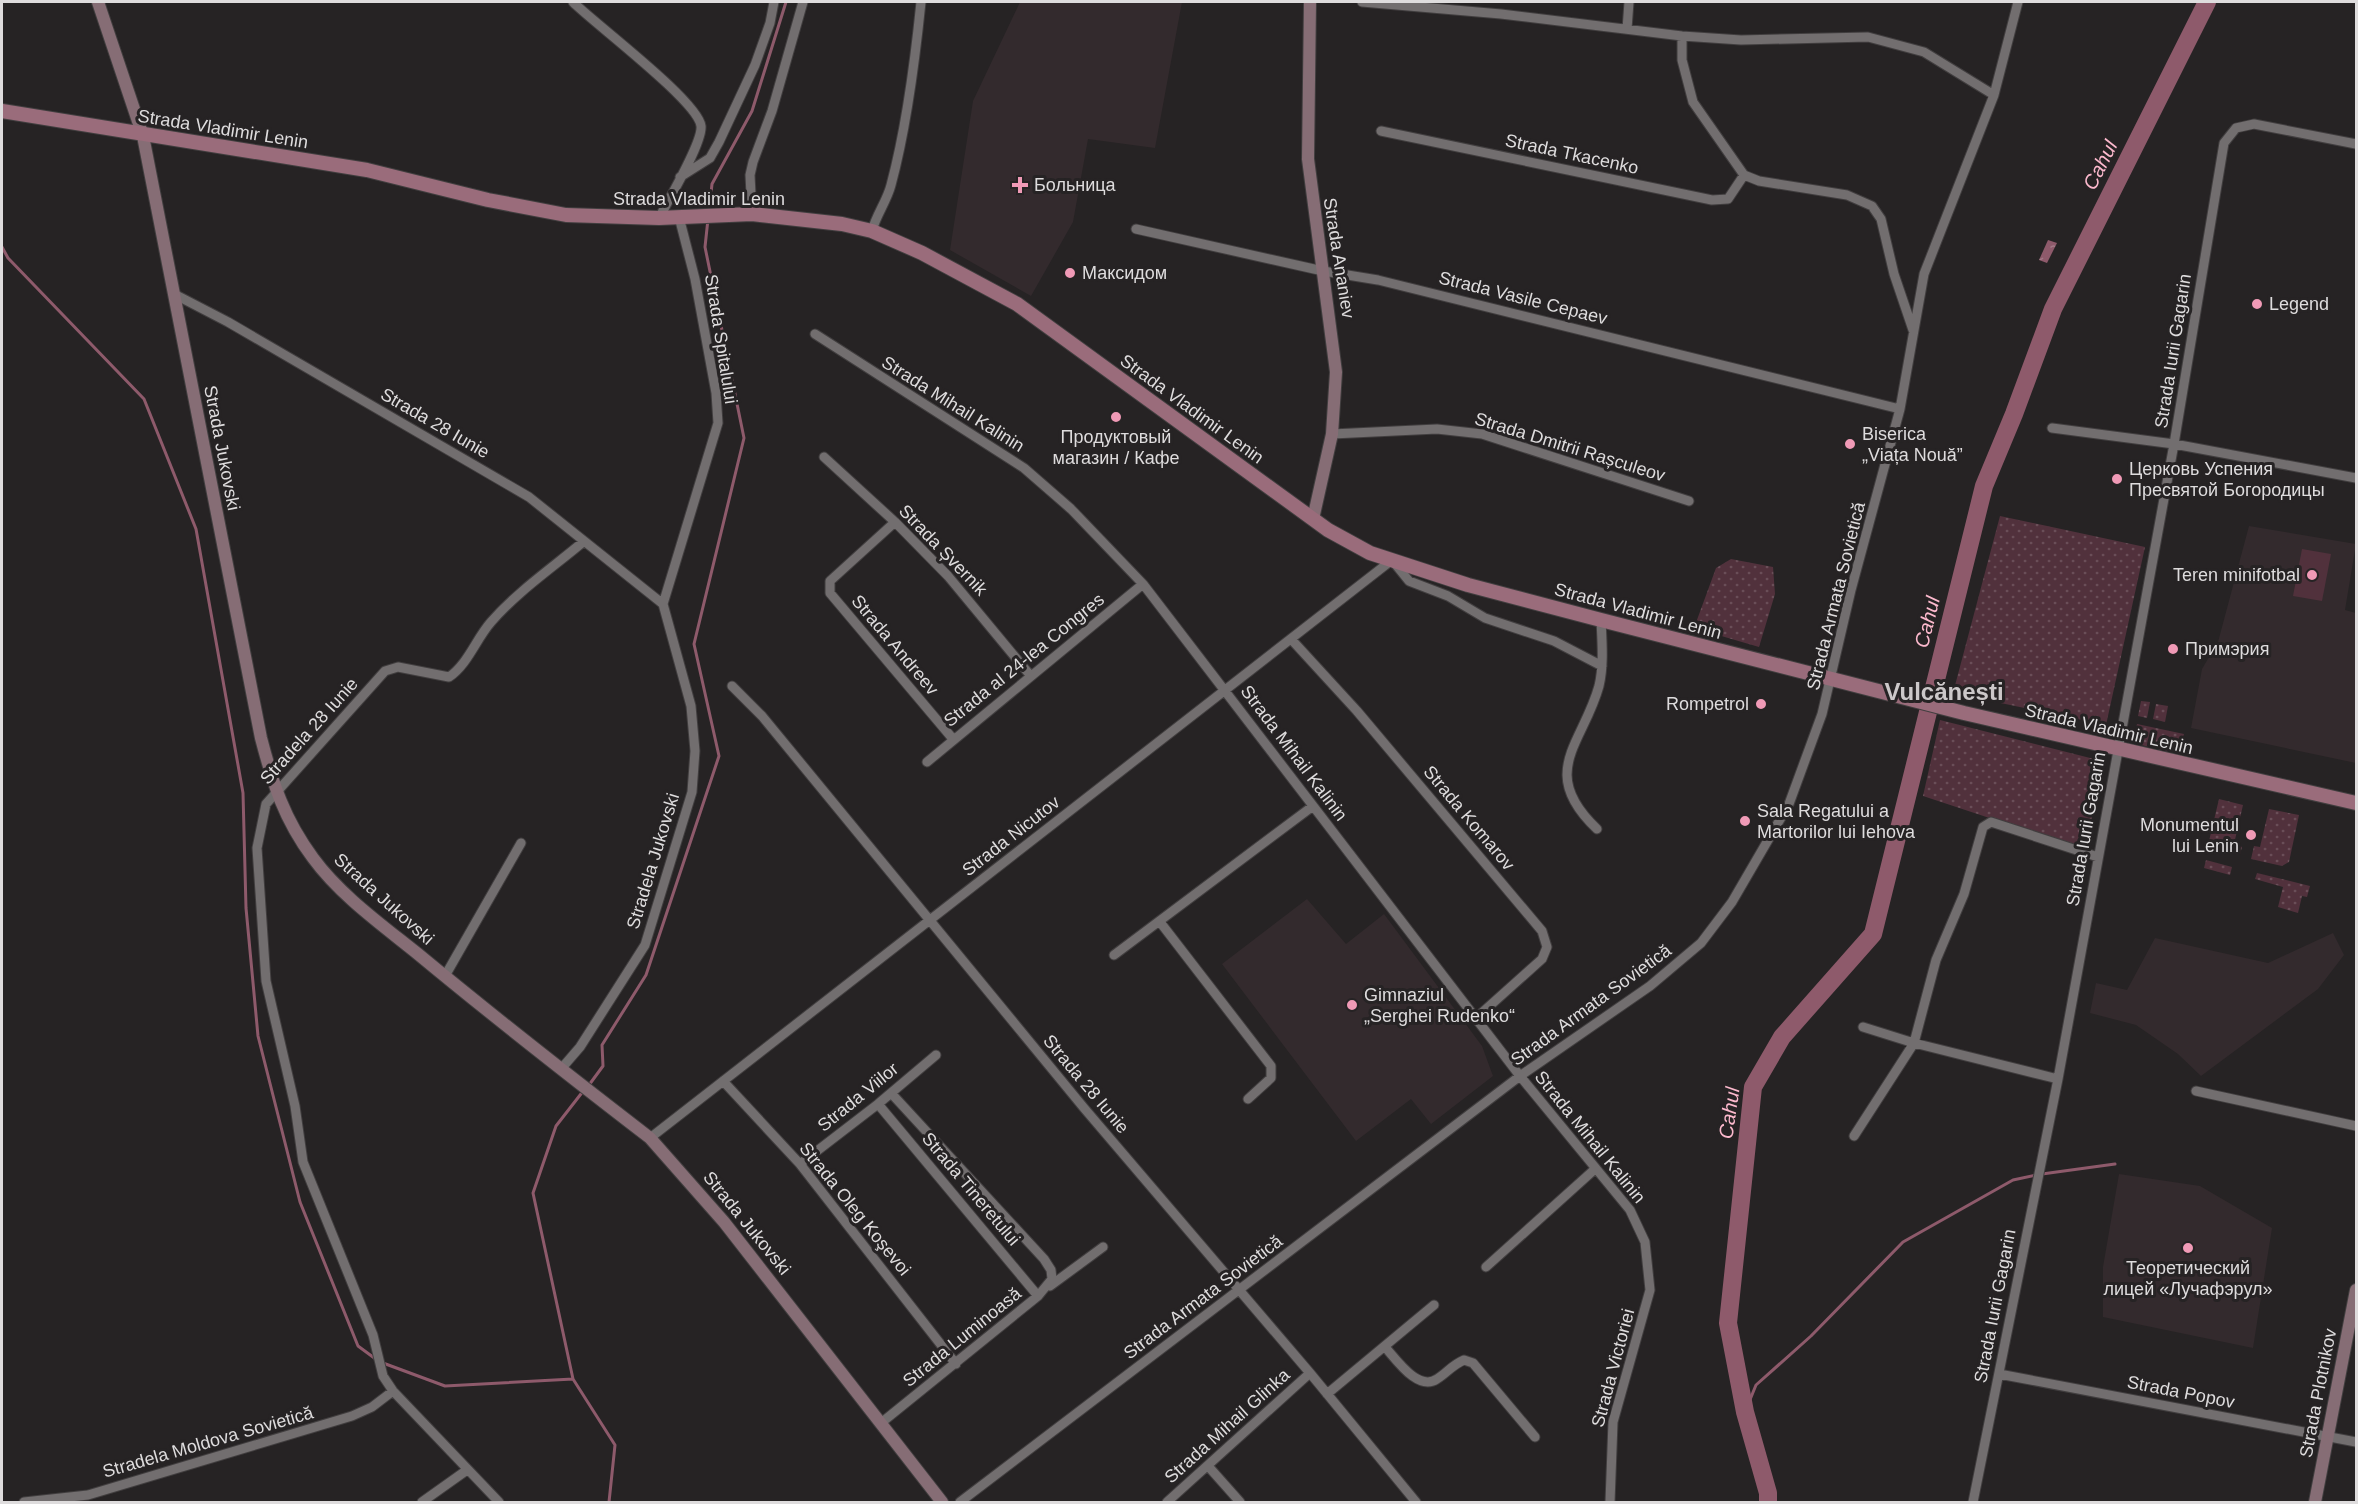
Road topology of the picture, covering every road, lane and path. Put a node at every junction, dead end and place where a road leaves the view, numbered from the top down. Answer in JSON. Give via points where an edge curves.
{"nodes":[{"id":1,"x":98,"y":2,"type":"edge"},
{"id":2,"x":573,"y":2,"type":"edge"},
{"id":3,"x":774,"y":2,"type":"edge"},
{"id":4,"x":803,"y":2,"type":"edge"},
{"id":5,"x":921,"y":2,"type":"edge"},
{"id":6,"x":1310,"y":2,"type":"edge"},
{"id":7,"x":1362,"y":2,"type":"edge"},
{"id":8,"x":1629,"y":2,"type":"edge"},
{"id":9,"x":2018,"y":2,"type":"edge"},
{"id":10,"x":1627,"y":29,"type":"junction"},
{"id":11,"x":1682,"y":36,"type":"junction"},
{"id":12,"x":1994,"y":95,"type":"junction"},
{"id":13,"x":2,"y":111,"type":"edge"},
{"id":14,"x":1381,"y":131,"type":"dead end"},
{"id":15,"x":701,"y":134,"type":"junction"},
{"id":16,"x":143,"y":136,"type":"junction"},
{"id":17,"x":721,"y":136,"type":"junction"},
{"id":18,"x":2356,"y":144,"type":"edge"},
{"id":19,"x":1744,"y":175,"type":"junction"},
{"id":20,"x":680,"y":177,"type":"junction"},
{"id":21,"x":747,"y":214,"type":"junction"},
{"id":22,"x":682,"y":216,"type":"junction"},
{"id":23,"x":659,"y":218,"type":"junction"},
{"id":24,"x":1136,"y":229,"type":"dead end"},
{"id":25,"x":872,"y":231,"type":"junction"},
{"id":26,"x":1323,"y":271,"type":"junction"},
{"id":27,"x":174,"y":294,"type":"junction"},
{"id":28,"x":1914,"y":333,"type":"junction"},
{"id":29,"x":815,"y":334,"type":"dead end"},
{"id":30,"x":1900,"y":409,"type":"junction"},
{"id":31,"x":2052,"y":428,"type":"dead end"},
{"id":32,"x":1332,"y":434,"type":"junction"},
{"id":33,"x":2174,"y":444,"type":"junction"},
{"id":34,"x":824,"y":457,"type":"dead end"},
{"id":35,"x":2356,"y":478,"type":"edge"},
{"id":36,"x":1689,"y":501,"type":"dead end"},
{"id":37,"x":1313,"y":519,"type":"junction"},
{"id":38,"x":895,"y":522,"type":"junction"},
{"id":39,"x":584,"y":542,"type":"junction"},
{"id":40,"x":1392,"y":560,"type":"junction"},
{"id":41,"x":1143,"y":584,"type":"junction"},
{"id":42,"x":663,"y":604,"type":"junction"},
{"id":43,"x":1601,"y":620,"type":"junction"},
{"id":44,"x":1291,"y":639,"type":"junction"},
{"id":45,"x":1602,"y":666,"type":"junction"},
{"id":46,"x":1030,"y":675,"type":"junction"},
{"id":47,"x":1831,"y":680,"type":"junction"},
{"id":48,"x":732,"y":686,"type":"dead end"},
{"id":49,"x":1226,"y":691,"type":"junction"},
{"id":50,"x":953,"y":739,"type":"junction"},
{"id":51,"x":2116,"y":749,"type":"junction"},
{"id":52,"x":927,"y":762,"type":"dead end"},
{"id":53,"x":275,"y":792,"type":"junction"},
{"id":54,"x":2356,"y":804,"type":"edge"},
{"id":55,"x":1313,"y":806,"type":"junction"},
{"id":56,"x":1597,"y":829,"type":"dead end"},
{"id":57,"x":521,"y":843,"type":"dead end"},
{"id":58,"x":2098,"y":857,"type":"junction"},
{"id":59,"x":928,"y":921,"type":"junction"},
{"id":60,"x":1160,"y":922,"type":"junction"},
{"id":61,"x":1114,"y":955,"type":"dead end"},
{"id":62,"x":445,"y":976,"type":"junction"},
{"id":63,"x":1476,"y":1018,"type":"junction"},
{"id":64,"x":1863,"y":1027,"type":"dead end"},
{"id":65,"x":1914,"y":1043,"type":"junction"},
{"id":66,"x":936,"y":1054,"type":"dead end"},
{"id":67,"x":561,"y":1069,"type":"junction"},
{"id":68,"x":1520,"y":1076,"type":"junction"},
{"id":69,"x":2058,"y":1078,"type":"junction"},
{"id":70,"x":723,"y":1081,"type":"junction"},
{"id":71,"x":2196,"y":1091,"type":"dead end"},
{"id":72,"x":891,"y":1092,"type":"junction"},
{"id":73,"x":1248,"y":1099,"type":"dead end"},
{"id":74,"x":878,"y":1104,"type":"junction"},
{"id":75,"x":2356,"y":1126,"type":"edge"},
{"id":76,"x":1854,"y":1136,"type":"dead end"},
{"id":77,"x":650,"y":1138,"type":"junction"},
{"id":78,"x":800,"y":1164,"type":"junction"},
{"id":79,"x":1595,"y":1169,"type":"junction"},
{"id":80,"x":1103,"y":1247,"type":"dead end"},
{"id":81,"x":1486,"y":1267,"type":"dead end"},
{"id":82,"x":1051,"y":1269,"type":"joint"},
{"id":83,"x":1650,"y":1278,"type":"joint"},
{"id":84,"x":1048,"y":1287,"type":"junction"},
{"id":85,"x":1239,"y":1290,"type":"junction"},
{"id":86,"x":2356,"y":1290,"type":"edge"},
{"id":87,"x":1038,"y":1296,"type":"junction"},
{"id":88,"x":1434,"y":1305,"type":"dead end"},
{"id":89,"x":1385,"y":1347,"type":"junction"},
{"id":90,"x":956,"y":1364,"type":"junction"},
{"id":91,"x":1310,"y":1373,"type":"junction"},
{"id":92,"x":1999,"y":1374,"type":"junction"},
{"id":93,"x":393,"y":1391,"type":"junction"},
{"id":94,"x":1327,"y":1394,"type":"junction"},
{"id":95,"x":881,"y":1423,"type":"junction"},
{"id":96,"x":1535,"y":1437,"type":"dead end"},
{"id":97,"x":2327,"y":1437,"type":"junction"},
{"id":98,"x":2356,"y":1442,"type":"edge"},
{"id":99,"x":1209,"y":1466,"type":"junction"},
{"id":100,"x":467,"y":1470,"type":"junction"},
{"id":101,"x":24,"y":1503,"type":"edge"},
{"id":102,"x":422,"y":1503,"type":"edge"},
{"id":103,"x":499,"y":1503,"type":"edge"},
{"id":104,"x":942,"y":1503,"type":"edge"},
{"id":105,"x":960,"y":1503,"type":"edge"},
{"id":106,"x":1167,"y":1503,"type":"edge"},
{"id":107,"x":1240,"y":1503,"type":"edge"},
{"id":108,"x":1416,"y":1503,"type":"edge"},
{"id":109,"x":1610,"y":1503,"type":"edge"},
{"id":110,"x":1973,"y":1503,"type":"edge"},
{"id":111,"x":2315,"y":1503,"type":"edge"}],
"edges":[{"from":1,"to":16,"type":"main road","name":"Strada Jukovski"},
{"from":2,"to":15,"type":"street","via":[[696,113]]},
{"from":3,"to":17,"type":"street","via":[[755,65]]},
{"from":4,"to":21,"type":"street","via":[[753,162]]},
{"from":5,"to":25,"type":"street","via":[[905,120],[891,187]]},
{"from":6,"to":26,"type":"main road","name":"Strada Ananiev","via":[[1307,141]]},
{"from":7,"to":10,"type":"street"},
{"from":8,"to":10,"type":"street"},
{"from":9,"to":12,"type":"street","name":"Strada Armata Sovietică"},
{"from":10,"to":11,"type":"street"},
{"from":11,"to":12,"type":"street","via":[[1790,41],[1868,37],[1923,52]]},
{"from":11,"to":19,"type":"street","via":[[1682,60],[1693,102]]},
{"from":12,"to":28,"type":"street","name":"Strada Armata Sovietică","via":[[1924,274]]},
{"from":13,"to":16,"type":"main road","name":"Strada Vladimir Lenin"},
{"from":14,"to":19,"type":"street","name":"Strada Tkacenko","via":[[1712,200],[1728,199]]},
{"from":15,"to":17,"type":"street"},
{"from":15,"to":20,"type":"street"},
{"from":16,"to":23,"type":"main road","name":"Strada Vladimir Lenin","via":[[367,170],[566,215]]},
{"from":16,"to":27,"type":"main road","name":"Strada Jukovski"},
{"from":17,"to":20,"type":"street","via":[[710,158]]},
{"from":18,"to":33,"type":"street","name":"Strada Iurii Gagarin","via":[[2254,124],[2236,128],[2224,143]]},
{"from":19,"to":28,"type":"street","via":[[1847,195],[1872,206],[1881,219]]},
{"from":20,"to":23,"type":"street"},
{"from":21,"to":22,"type":"main road","name":"Strada Vladimir Lenin"},
{"from":21,"to":25,"type":"main road","name":"Strada Vladimir Lenin"},
{"from":22,"to":23,"type":"main road","name":"Strada Vladimir Lenin"},
{"from":22,"to":42,"type":"street","name":"Strada Spitalului","via":[[716,393],[718,423]]},
{"from":24,"to":26,"type":"street","name":"Strada Vasile Cepaev"},
{"from":25,"to":37,"type":"main road","name":"Strada Vladimir Lenin","via":[[1017,304]]},
{"from":26,"to":30,"type":"street","name":"Strada Vasile Cepaev","via":[[1378,280]]},
{"from":26,"to":32,"type":"main road","name":"Strada Ananiev","via":[[1336,372]]},
{"from":27,"to":39,"type":"street","name":"Strada 28 Iunie","via":[[238,327],[529,497]]},
{"from":27,"to":53,"type":"main road","name":"Strada Jukovski"},
{"from":28,"to":30,"type":"street","name":"Strada Armata Sovietică"},
{"from":29,"to":41,"type":"street","name":"Strada Mihail Kalinin","via":[[1044,484]]},
{"from":30,"to":47,"type":"street","name":"Strada Armata Sovietică"},
{"from":31,"to":33,"type":"street"},
{"from":32,"to":36,"type":"street","name":"Strada Dmitrii Rașculeov","via":[[1437,429],[1482,434]]},
{"from":32,"to":37,"type":"main road","name":"Strada Ananiev"},
{"from":33,"to":35,"type":"street"},
{"from":33,"to":51,"type":"street","name":"Strada Iurii Gagarin"},
{"from":34,"to":38,"type":"street","name":"Strada Șvernik"},
{"from":37,"to":40,"type":"main road","name":"Strada Vladimir Lenin","via":[[1356,547]]},
{"from":38,"to":46,"type":"street","name":"Strada Șvernik","via":[[948,576]]},
{"from":38,"to":50,"type":"street","name":"Strada Andreev","via":[[830,581],[830,593]]},
{"from":39,"to":42,"type":"street","name":"Strada 28 Iunie"},
{"from":39,"to":53,"type":"street","name":"Stradela 28 Iunie","via":[[510,602],[489,624],[456,673],[449,677],[398,667],[384,671]]},
{"from":40,"to":43,"type":"main road","name":"Strada Vladimir Lenin","via":[[1468,585]]},
{"from":40,"to":44,"type":"street","name":"Strada Nicutov"},
{"from":40,"to":45,"type":"street","via":[[1409,581],[1449,596],[1485,618],[1554,642]]},
{"from":41,"to":46,"type":"street","name":"Strada al 24-lea Congres"},
{"from":41,"to":49,"type":"street","name":"Strada Mihail Kalinin"},
{"from":42,"to":67,"type":"street","name":"Stradela Jukovski","via":[[691,706],[695,751],[692,792],[645,945],[580,1047]]},
{"from":43,"to":45,"type":"street"},
{"from":43,"to":47,"type":"main road","name":"Strada Vladimir Lenin"},
{"from":44,"to":49,"type":"street","name":"Strada Nicutov"},
{"from":44,"to":63,"type":"street","name":"Strada Komarov","via":[[1357,711],[1542,932],[1547,947],[1542,959]]},
{"from":45,"to":56,"type":"street","via":[[1594,700],[1567,759],[1576,805]]},
{"from":46,"to":50,"type":"street","name":"Strada al 24-lea Congres"},
{"from":47,"to":51,"type":"main road","name":"Strada Vladimir Lenin"},
{"from":47,"to":68,"type":"street","name":"Strada Armata Sovietică","via":[[1789,804],[1765,849],[1713,928],[1686,957],[1650,986]]},
{"from":48,"to":59,"type":"street","name":"Strada 28 Iunie","via":[[768,724]]},
{"from":49,"to":55,"type":"street","name":"Strada Mihail Kalinin"},
{"from":49,"to":59,"type":"street","name":"Strada Nicutov"},
{"from":50,"to":52,"type":"street","name":"Strada al 24-lea Congres"},
{"from":51,"to":54,"type":"main road","name":"Strada Vladimir Lenin"},
{"from":51,"to":58,"type":"street","name":"Strada Iurii Gagarin"},
{"from":53,"to":62,"type":"main road","name":"Strada Jukovski","via":[[308,850],[329,877]]},
{"from":53,"to":93,"type":"street","name":"Stradela 28 Iunie","via":[[261,818],[257,848],[266,981],[295,1106],[303,1162],[373,1335],[383,1376]]},
{"from":55,"to":60,"type":"street"},
{"from":55,"to":63,"type":"street","name":"Strada Mihail Kalinin"},
{"from":57,"to":62,"type":"street"},
{"from":58,"to":65,"type":"street","via":[[1991,822],[1983,827],[1964,894],[1936,960]]},
{"from":58,"to":69,"type":"street","name":"Strada Iurii Gagarin"},
{"from":59,"to":70,"type":"street","name":"Strada Nicutov"},
{"from":59,"to":85,"type":"street","name":"Strada 28 Iunie"},
{"from":60,"to":61,"type":"street"},
{"from":60,"to":73,"type":"street","via":[[1271,1066],[1271,1078]]},
{"from":62,"to":67,"type":"main road","name":"Strada Jukovski"},
{"from":63,"to":68,"type":"street","name":"Strada Mihail Kalinin"},
{"from":64,"to":65,"type":"street"},
{"from":65,"to":69,"type":"street"},
{"from":65,"to":76,"type":"street"},
{"from":66,"to":72,"type":"street","name":"Strada Viilor"},
{"from":67,"to":77,"type":"main road","name":"Strada Jukovski"},
{"from":68,"to":79,"type":"street","name":"Strada Mihail Kalinin"},
{"from":68,"to":85,"type":"street","name":"Strada Armata Sovietică"},
{"from":69,"to":92,"type":"street","name":"Strada Iurii Gagarin"},
{"from":70,"to":77,"type":"street","name":"Strada Nicutov"},
{"from":70,"to":78,"type":"street","name":"Strada Oleg Koşevoi"},
{"from":71,"to":75,"type":"street"},
{"from":72,"to":74,"type":"street","name":"Strada Viilor"},
{"from":72,"to":82,"type":"street","name":"Strada Tineretului"},
{"from":74,"to":78,"type":"street","name":"Strada Viilor"},
{"from":74,"to":87,"type":"street","name":"Strada Tineretului"},
{"from":77,"to":95,"type":"main road","name":"Strada Jukovski","via":[[724,1222]]},
{"from":78,"to":90,"type":"street","name":"Strada Oleg Koşevoi"},
{"from":79,"to":81,"type":"street"},
{"from":79,"to":83,"type":"street","name":"Strada Mihail Kalinin","via":[[1640,1228]]},
{"from":80,"to":84,"type":"street"},
{"from":82,"to":84,"type":"street","name":"Strada Luminoasă"},
{"from":83,"to":109,"type":"street","name":"Strada Victoriei","via":[[1646,1310],[1613,1422]]},
{"from":84,"to":87,"type":"street","name":"Strada Luminoasă"},
{"from":85,"to":91,"type":"street","name":"Strada 28 Iunie"},
{"from":85,"to":105,"type":"street","name":"Strada Armata Sovietică"},
{"from":86,"to":97,"type":"main road","name":"Strada Plotnikov"},
{"from":87,"to":90,"type":"street","name":"Strada Luminoasă"},
{"from":88,"to":89,"type":"street"},
{"from":89,"to":94,"type":"street"},
{"from":89,"to":96,"type":"street","via":[[1419,1381],[1428,1383],[1454,1364],[1464,1360],[1473,1364]]},
{"from":90,"to":95,"type":"street","name":"Strada Luminoasă"},
{"from":91,"to":94,"type":"street","name":"Strada 28 Iunie"},
{"from":91,"to":99,"type":"street","name":"Strada Mihail Glinka"},
{"from":92,"to":97,"type":"street","name":"Strada Popov"},
{"from":92,"to":110,"type":"street","name":"Strada Iurii Gagarin"},
{"from":93,"to":100,"type":"street","name":"Stradela 28 Iunie"},
{"from":93,"to":101,"type":"street","name":"Stradela Moldova Sovietică","via":[[352,1416],[235,1453],[88,1495]]},
{"from":94,"to":108,"type":"street","name":"Strada 28 Iunie"},
{"from":95,"to":104,"type":"main road","name":"Strada Jukovski"},
{"from":97,"to":98,"type":"street","name":"Strada Popov"},
{"from":97,"to":111,"type":"main road","name":"Strada Plotnikov"},
{"from":99,"to":106,"type":"street","name":"Strada Mihail Glinka"},
{"from":99,"to":107,"type":"street"},
{"from":100,"to":102,"type":"street"},
{"from":100,"to":103,"type":"street","name":"Stradela 28 Iunie"}]}
